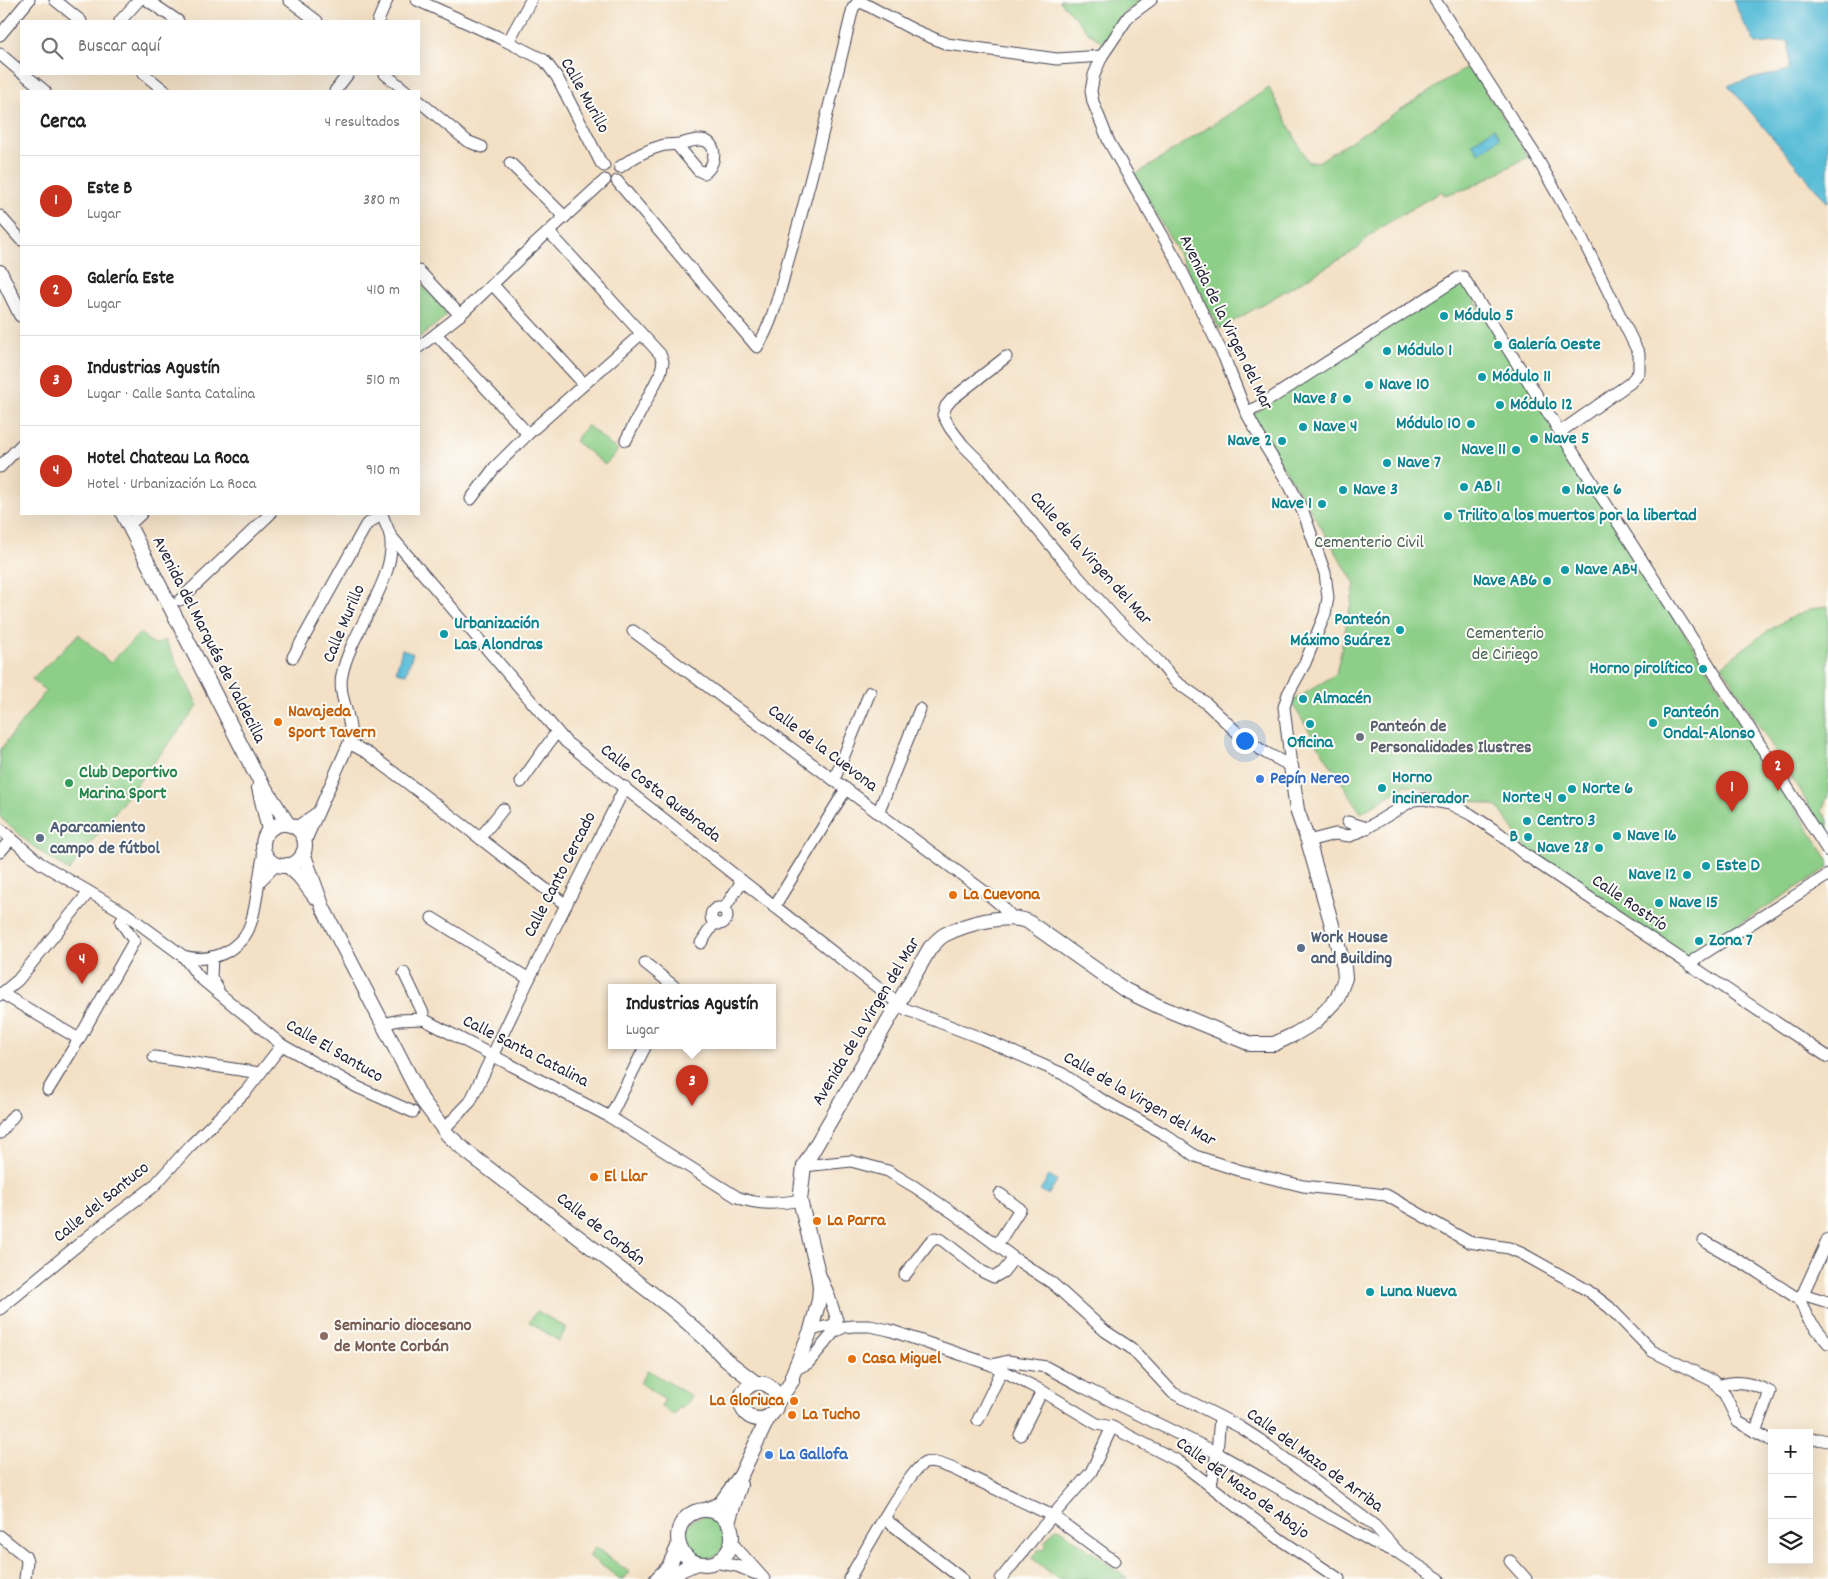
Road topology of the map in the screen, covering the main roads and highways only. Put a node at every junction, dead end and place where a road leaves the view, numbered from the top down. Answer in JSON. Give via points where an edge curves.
{"nodes":[{"id":1,"x":0,"y":272,"type":"edge"},
{"id":2,"x":20,"y":313,"type":"edge"},
{"id":3,"x":126,"y":520,"type":"edge"},
{"id":4,"x":1291,"y":766,"type":"road end"},
{"id":5,"x":254,"y":771,"type":"junction"},
{"id":6,"x":292,"y":826,"type":"junction"},
{"id":7,"x":269,"y":830,"type":"junction"},
{"id":8,"x":304,"y":848,"type":"junction"},
{"id":9,"x":282,"y":865,"type":"junction"},
{"id":10,"x":323,"y":908,"type":"junction"},
{"id":11,"x":726,"y":1360,"type":"junction"},
{"id":12,"x":794,"y":1373,"type":"junction"},
{"id":13,"x":762,"y":1384,"type":"junction"},
{"id":14,"x":742,"y":1394,"type":"junction"},
{"id":15,"x":773,"y":1410,"type":"junction"},
{"id":16,"x":750,"y":1416,"type":"junction"},
{"id":17,"x":755,"y":1443,"type":"junction"},
{"id":18,"x":742,"y":1475,"type":"junction"},
{"id":19,"x":708,"y":1509,"type":"junction"},
{"id":20,"x":728,"y":1522,"type":"junction"},
{"id":21,"x":679,"y":1544,"type":"junction"},
{"id":22,"x":697,"y":1563,"type":"junction"},
{"id":23,"x":657,"y":1579,"type":"edge"},
{"id":24,"x":668,"y":1579,"type":"edge"}],
"edges":[{"from":1,"to":2,"type":"main road"},
{"from":3,"to":5,"type":"main road","name":"Avenida del Marqués de Valdecilla"},
{"from":4,"to":12,"type":"main road","name":"Avenida de la Virgen del Mar","via":[[1297,810],[1341,952],[1345,978],[1337,999],[1328,1010],[1308,1026],[1274,1044],[1251,1044],[1125,990],[1027,921],[1012,917],[944,935],[930,948],[804,1166],[800,1200],[820,1287],[811,1330]]},
{"from":5,"to":6,"type":"main road","name":"Avenida del Marqués de Valdecilla"},
{"from":5,"to":7,"type":"main road","name":"Avenida del Marqués de Valdecilla"},
{"from":6,"to":7,"type":"main road","via":[[276,826]]},
{"from":6,"to":8,"type":"main road","via":[[302,834]]},
{"from":7,"to":9,"type":"main road","via":[[263,842],[264,852]]},
{"from":8,"to":9,"type":"main road","via":[[296,861]]},
{"from":8,"to":10,"type":"main road"},
{"from":9,"to":10,"type":"main road","via":[[299,876]]},
{"from":10,"to":11,"type":"main road","name":"Calle de Corbán","via":[[422,1100],[446,1132],[671,1308]]},
{"from":11,"to":13,"type":"main road","name":"Calle de Corbán"},
{"from":11,"to":14,"type":"main road","name":"Calle de Corbán"},
{"from":12,"to":13,"type":"main road","name":"Avenida de la Virgen del Mar","via":[[781,1384]]},
{"from":12,"to":15,"type":"main road","name":"Avenida de la Virgen del Mar"},
{"from":13,"to":14,"type":"main road","via":[[748,1386]]},
{"from":13,"to":15,"type":"main road","via":[[773,1391]]},
{"from":14,"to":16,"type":"main road","via":[[741,1403]]},
{"from":15,"to":16,"type":"main road","via":[[757,1418]]},
{"from":15,"to":17,"type":"main road"},
{"from":16,"to":17,"type":"main road"},
{"from":17,"to":18,"type":"main road"},
{"from":18,"to":19,"type":"main road","via":[[720,1504]]},
{"from":18,"to":20,"type":"main road"},
{"from":19,"to":20,"type":"main road"},
{"from":19,"to":21,"type":"main road","via":[[684,1519],[679,1531]]},
{"from":20,"to":22,"type":"main road","via":[[732,1536],[728,1551],[714,1562]]},
{"from":21,"to":22,"type":"main road","via":[[689,1559]]},
{"from":21,"to":23,"type":"main road","via":[[668,1568]]},
{"from":22,"to":24,"type":"main road"}]}
